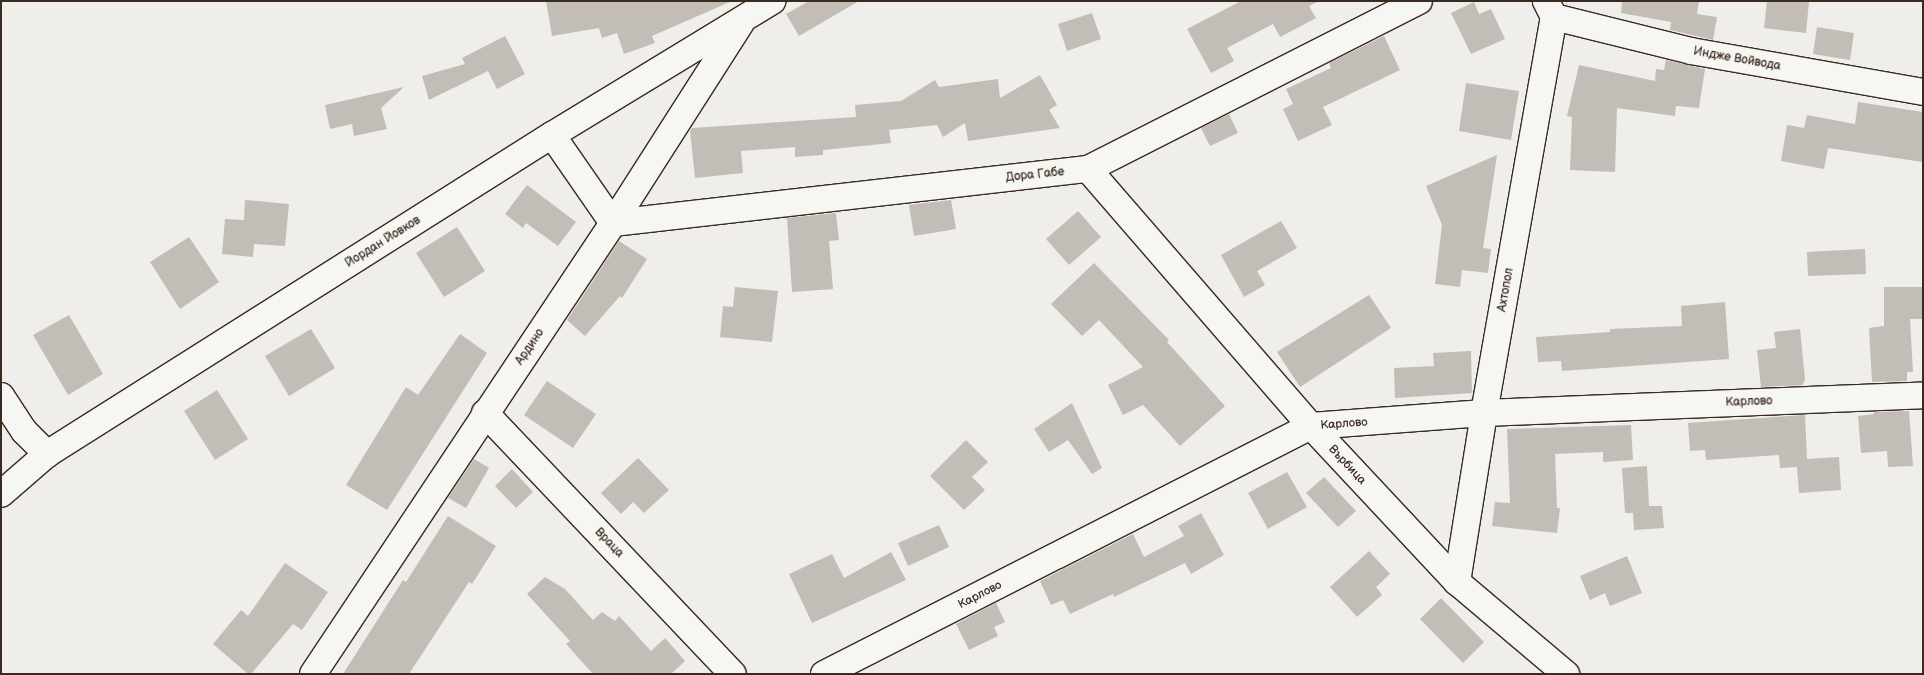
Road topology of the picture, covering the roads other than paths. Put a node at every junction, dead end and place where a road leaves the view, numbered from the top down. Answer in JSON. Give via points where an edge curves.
{"nodes":[{"id":1,"x":772,"y":1,"type":"edge"},
{"id":2,"x":1419,"y":1,"type":"edge"},
{"id":3,"x":1550,"y":9,"type":"edge"},
{"id":4,"x":744,"y":19,"type":"junction"},
{"id":5,"x":1923,"y":92,"type":"edge"},
{"id":6,"x":552,"y":136,"type":"junction"},
{"id":7,"x":1088,"y":169,"type":"junction"},
{"id":8,"x":613,"y":223,"type":"junction"},
{"id":9,"x":1,"y":396,"type":"edge"},
{"id":10,"x":1923,"y":396,"type":"edge"},
{"id":11,"x":485,"y":413,"type":"junction"},
{"id":12,"x":1484,"y":413,"type":"junction"},
{"id":13,"x":1310,"y":426,"type":"junction"},
{"id":14,"x":47,"y":454,"type":"junction"},
{"id":15,"x":1,"y":494,"type":"edge"},
{"id":16,"x":1457,"y":582,"type":"junction"},
{"id":17,"x":312,"y":674,"type":"edge"},
{"id":18,"x":733,"y":674,"type":"edge"},
{"id":19,"x":824,"y":674,"type":"edge"},
{"id":20,"x":1566,"y":674,"type":"edge"}],
"edges":[{"from":1,"to":4,"type":"street","name":"Йордан Йовков"},
{"from":2,"to":7,"type":"street","name":"Дора Габе"},
{"from":3,"to":5,"type":"street","name":"Индже Войвода","via":[[1691,51]]},
{"from":3,"to":12,"type":"street","name":"Ахтопол"},
{"from":4,"to":6,"type":"street","name":"Йордан Йовков"},
{"from":4,"to":8,"type":"street","name":"Ардино"},
{"from":6,"to":8,"type":"street"},
{"from":6,"to":14,"type":"street","name":"Йордан Йовков"},
{"from":7,"to":8,"type":"street","name":"Дора Габе"},
{"from":7,"to":13,"type":"street","name":"Върбица"},
{"from":8,"to":11,"type":"street","name":"Ардино"},
{"from":9,"to":14,"type":"street","via":[[24,431]]},
{"from":10,"to":12,"type":"street","name":"Карлово"},
{"from":11,"to":17,"type":"street","name":"Ардино"},
{"from":11,"to":18,"type":"street","name":"Враца"},
{"from":12,"to":13,"type":"street","name":"Карлово"},
{"from":12,"to":16,"type":"street","name":"Ахтопол"},
{"from":13,"to":16,"type":"street","name":"Върбица"},
{"from":13,"to":19,"type":"street","name":"Карлово"},
{"from":14,"to":15,"type":"street","name":"Йордан Йовков"},
{"from":16,"to":20,"type":"street","name":"Върбица"}]}
